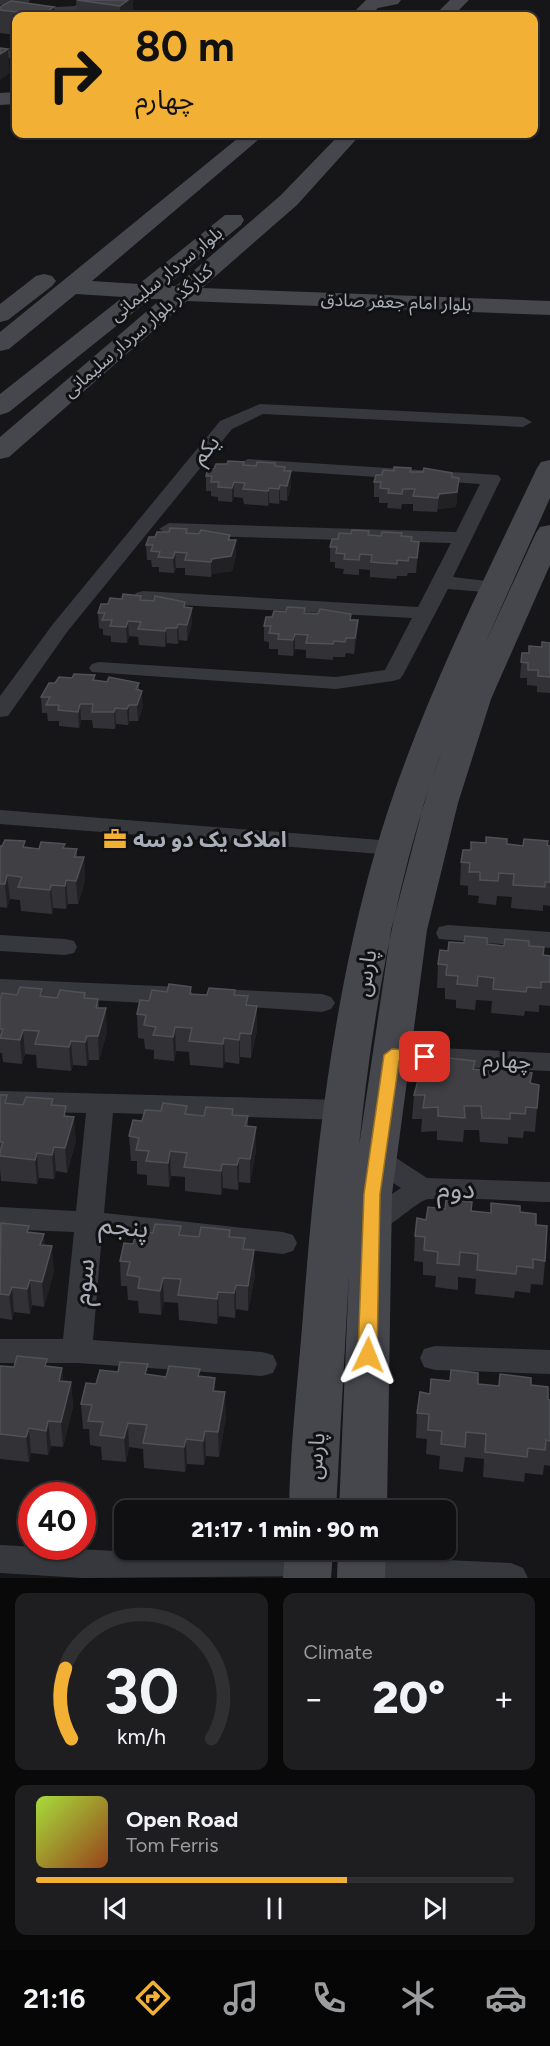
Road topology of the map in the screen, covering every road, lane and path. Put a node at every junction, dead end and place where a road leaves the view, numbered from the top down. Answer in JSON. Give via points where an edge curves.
{"nodes":[{"id":1,"x":89,"y":0,"type":"edge"},
{"id":2,"x":392,"y":0,"type":"edge"},
{"id":3,"x":405,"y":0,"type":"edge"},
{"id":4,"x":78,"y":9,"type":"junction"},
{"id":5,"x":101,"y":9,"type":"dead end"},
{"id":6,"x":31,"y":12,"type":"edge"},
{"id":7,"x":363,"y":12,"type":"edge"},
{"id":8,"x":392,"y":12,"type":"edge"},
{"id":9,"x":222,"y":138,"type":"edge"},
{"id":10,"x":249,"y":138,"type":"edge"},
{"id":11,"x":321,"y":138,"type":"edge"},
{"id":12,"x":347,"y":138,"type":"edge"},
{"id":13,"x":187,"y":178,"type":"junction"},
{"id":14,"x":118,"y":222,"type":"dead end"},
{"id":15,"x":64,"y":265,"type":"dead end"},
{"id":16,"x":95,"y":267,"type":"junction"},
{"id":17,"x":168,"y":273,"type":"junction"},
{"id":18,"x":202,"y":276,"type":"junction"},
{"id":19,"x":72,"y":287,"type":"junction"},
{"id":20,"x":246,"y":289,"type":"junction"},
{"id":21,"x":147,"y":291,"type":"junction"},
{"id":22,"x":550,"y":293,"type":"edge"},
{"id":23,"x":181,"y":294,"type":"junction"},
{"id":24,"x":550,"y":308,"type":"edge"},
{"id":25,"x":0,"y":315,"type":"edge"},
{"id":26,"x":0,"y":344,"type":"edge"},
{"id":27,"x":0,"y":407,"type":"edge"},
{"id":28,"x":524,"y":422,"type":"dead end"},
{"id":29,"x":0,"y":451,"type":"edge"},
{"id":30,"x":248,"y":464,"type":"edge"},
{"id":31,"x":550,"y":468,"type":"edge"},
{"id":32,"x":169,"y":529,"type":"edge"},
{"id":33,"x":550,"y":535,"type":"edge"},
{"id":34,"x":462,"y":538,"type":"junction"},
{"id":35,"x":441,"y":582,"type":"junction"},
{"id":36,"x":496,"y":586,"type":"junction"},
{"id":37,"x":143,"y":597,"type":"edge"},
{"id":38,"x":425,"y":613,"type":"junction"},
{"id":39,"x":99,"y":668,"type":"dead end"},
{"id":40,"x":0,"y":711,"type":"edge"},
{"id":41,"x":0,"y":817,"type":"edge"},
{"id":42,"x":411,"y":850,"type":"junction"},
{"id":43,"x":448,"y":933,"type":"dead end"},
{"id":44,"x":550,"y":940,"type":"edge"},
{"id":45,"x":0,"y":943,"type":"edge"},
{"id":46,"x":65,"y":947,"type":"dead end"},
{"id":47,"x":0,"y":987,"type":"edge"},
{"id":48,"x":322,"y":1003,"type":"dead end"},
{"id":49,"x":392,"y":1055,"type":"junction"},
{"id":50,"x":550,"y":1062,"type":"edge"},
{"id":51,"x":0,"y":1101,"type":"edge"},
{"id":52,"x":100,"y":1104,"type":"junction"},
{"id":53,"x":343,"y":1110,"type":"junction"},
{"id":54,"x":377,"y":1159,"type":"junction"},
{"id":55,"x":422,"y":1188,"type":"junction"},
{"id":56,"x":550,"y":1192,"type":"edge"},
{"id":57,"x":0,"y":1218,"type":"edge"},
{"id":58,"x":89,"y":1222,"type":"junction"},
{"id":59,"x":371,"y":1222,"type":"junction"},
{"id":60,"x":284,"y":1243,"type":"dead end"},
{"id":61,"x":0,"y":1351,"type":"edge"},
{"id":62,"x":77,"y":1351,"type":"junction"},
{"id":63,"x":435,"y":1358,"type":"dead end"},
{"id":64,"x":550,"y":1362,"type":"edge"},
{"id":65,"x":262,"y":1364,"type":"dead end"},
{"id":66,"x":313,"y":1500,"type":"edge"},
{"id":67,"x":363,"y":1500,"type":"edge"},
{"id":68,"x":0,"y":1559,"type":"edge"},
{"id":69,"x":362,"y":1566,"type":"edge"},
{"id":70,"x":308,"y":1568,"type":"edge"},
{"id":71,"x":511,"y":1578,"type":"edge"}],
"edges":[{"from":1,"to":4,"type":"street"},
{"from":2,"to":7,"type":"street","via":[[372,4]]},
{"from":3,"to":8,"type":"street"},
{"from":4,"to":5,"type":"street"},
{"from":4,"to":6,"type":"street"},
{"from":9,"to":13,"type":"street"},
{"from":10,"to":13,"type":"street"},
{"from":11,"to":17,"type":"street","name":"بلوار سردار سلیمانی","via":[[263,195]]},
{"from":12,"to":18,"type":"street","name":"کنارگذر بلوار سردار سلیمانی","via":[[289,200]]},
{"from":13,"to":14,"type":"street"},
{"from":13,"to":16,"type":"street"},
{"from":15,"to":25,"type":"street"},
{"from":16,"to":17,"type":"street"},
{"from":16,"to":19,"type":"street"},
{"from":17,"to":18,"type":"street"},
{"from":17,"to":21,"type":"street","name":"بلوار سردار سلیمانی"},
{"from":18,"to":20,"type":"street"},
{"from":18,"to":23,"type":"street","name":"کنارگذر بلوار سردار سلیمانی"},
{"from":19,"to":21,"type":"street"},
{"from":19,"to":26,"type":"street"},
{"from":20,"to":22,"type":"street","name":"بلوار امام جعفر صادق"},
{"from":20,"to":23,"type":"street"},
{"from":20,"to":24,"type":"street","name":"بلوار امام جعفر صادق"},
{"from":21,"to":23,"type":"street"},
{"from":21,"to":27,"type":"street","name":"بلوار سردار سلیمانی"},
{"from":23,"to":29,"type":"street","name":"کنارگذر بلوار سردار سلیمانی"},
{"from":28,"to":40,"type":"street","name":"یکم","via":[[260,409],[226,425],[60,628]]},
{"from":30,"to":34,"type":"street","via":[[492,479]]},
{"from":31,"to":36,"type":"street","name":"پارس"},
{"from":32,"to":34,"type":"street"},
{"from":33,"to":42,"type":"street","name":"پارس","via":[[475,699],[441,803]]},
{"from":34,"to":35,"type":"street"},
{"from":35,"to":36,"type":"street"},
{"from":35,"to":38,"type":"street"},
{"from":36,"to":42,"type":"street","name":"پارس","via":[[429,738]]},
{"from":37,"to":38,"type":"street"},
{"from":38,"to":39,"type":"street","via":[[393,675],[336,683]]},
{"from":41,"to":42,"type":"street"},
{"from":42,"to":49,"type":"street","name":"پارس","via":[[409,930]]},
{"from":42,"to":53,"type":"street","name":"پارس","via":[[370,938]]},
{"from":43,"to":44,"type":"street"},
{"from":45,"to":46,"type":"street"},
{"from":47,"to":48,"type":"street"},
{"from":49,"to":50,"type":"street","name":"چهارم"},
{"from":49,"to":54,"type":"street","name":"پارس"},
{"from":51,"to":52,"type":"street"},
{"from":52,"to":53,"type":"street"},
{"from":52,"to":58,"type":"street","name":"سوم"},
{"from":53,"to":66,"type":"street","name":"پارس","via":[[336,1158]]},
{"from":54,"to":55,"type":"street"},
{"from":54,"to":59,"type":"street","name":"پارس"},
{"from":55,"to":56,"type":"street","name":"دوم"},
{"from":55,"to":59,"type":"street","name":"دوم"},
{"from":57,"to":58,"type":"street","name":"پنجم"},
{"from":58,"to":60,"type":"street","name":"پنجم"},
{"from":58,"to":62,"type":"street","name":"سوم"},
{"from":59,"to":67,"type":"street","name":"پارس"},
{"from":61,"to":62,"type":"street"},
{"from":62,"to":65,"type":"street"},
{"from":63,"to":64,"type":"street"},
{"from":68,"to":70,"type":"street"},
{"from":69,"to":71,"type":"street"}]}
